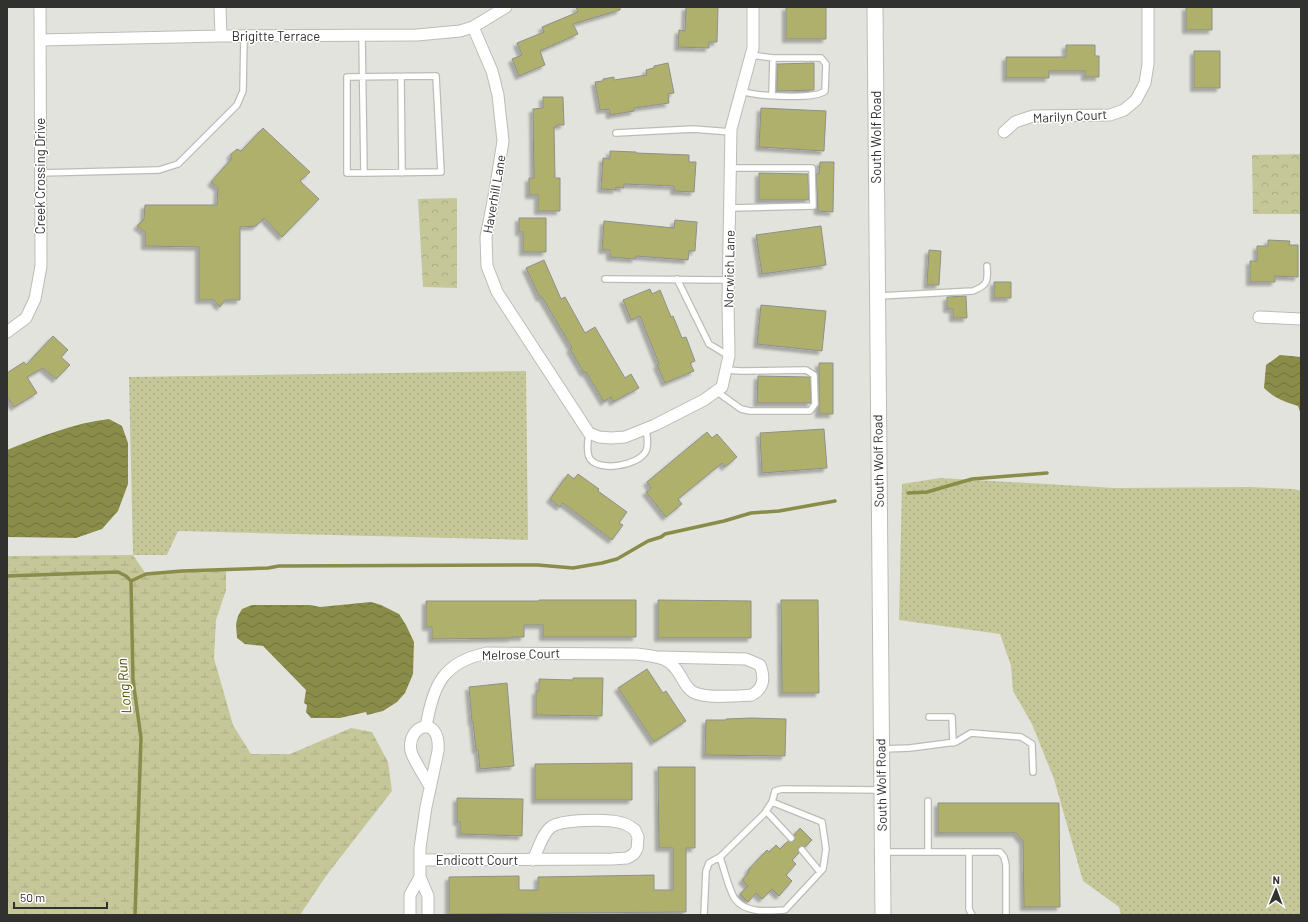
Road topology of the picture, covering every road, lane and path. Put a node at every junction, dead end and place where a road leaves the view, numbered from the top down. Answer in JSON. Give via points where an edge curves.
{"nodes":[{"id":1,"x":40,"y":7,"type":"edge"},
{"id":2,"x":220,"y":7,"type":"edge"},
{"id":3,"x":506,"y":7,"type":"edge"},
{"id":4,"x":753,"y":7,"type":"edge"},
{"id":5,"x":875,"y":7,"type":"edge"},
{"id":6,"x":1148,"y":7,"type":"edge"},
{"id":7,"x":473,"y":27,"type":"junction"},
{"id":8,"x":362,"y":35,"type":"junction"},
{"id":9,"x":221,"y":36,"type":"junction"},
{"id":10,"x":244,"y":36,"type":"junction"},
{"id":11,"x":40,"y":40,"type":"junction"},
{"id":12,"x":751,"y":55,"type":"junction"},
{"id":13,"x":773,"y":58,"type":"junction"},
{"id":14,"x":362,"y":77,"type":"junction"},
{"id":15,"x":400,"y":77,"type":"junction"},
{"id":16,"x":741,"y":91,"type":"junction"},
{"id":17,"x":772,"y":95,"type":"junction"},
{"id":18,"x":731,"y":132,"type":"junction"},
{"id":19,"x":1004,"y":132,"type":"dead end"},
{"id":20,"x":616,"y":133,"type":"dead end"},
{"id":21,"x":730,"y":168,"type":"junction"},
{"id":22,"x":40,"y":173,"type":"junction"},
{"id":23,"x":364,"y":173,"type":"junction"},
{"id":24,"x":402,"y":173,"type":"junction"},
{"id":25,"x":730,"y":208,"type":"junction"},
{"id":26,"x":987,"y":266,"type":"dead end"},
{"id":27,"x":605,"y":279,"type":"dead end"},
{"id":28,"x":677,"y":279,"type":"junction"},
{"id":29,"x":728,"y":280,"type":"junction"},
{"id":30,"x":877,"y":296,"type":"junction"},
{"id":31,"x":1259,"y":317,"type":"dead end"},
{"id":32,"x":1301,"y":319,"type":"edge"},
{"id":33,"x":7,"y":332,"type":"edge"},
{"id":34,"x":729,"y":356,"type":"junction"},
{"id":35,"x":726,"y":370,"type":"junction"},
{"id":36,"x":716,"y":391,"type":"junction"},
{"id":37,"x":646,"y":429,"type":"junction"},
{"id":38,"x":589,"y":433,"type":"junction"},
{"id":39,"x":659,"y":657,"type":"junction"},
{"id":40,"x":929,"y":717,"type":"dead end"},
{"id":41,"x":426,"y":727,"type":"junction"},
{"id":42,"x":953,"y":743,"type":"junction"},
{"id":43,"x":881,"y":749,"type":"junction"},
{"id":44,"x":1033,"y":772,"type":"dead end"},
{"id":45,"x":430,"y":787,"type":"junction"},
{"id":46,"x":881,"y":790,"type":"junction"},
{"id":47,"x":928,"y":801,"type":"dead end"},
{"id":48,"x":772,"y":802,"type":"junction"},
{"id":49,"x":766,"y":811,"type":"junction"},
{"id":50,"x":791,"y":838,"type":"dead end"},
{"id":51,"x":802,"y":850,"type":"dead end"},
{"id":52,"x":882,"y":852,"type":"junction"},
{"id":53,"x":928,"y":852,"type":"junction"},
{"id":54,"x":969,"y":852,"type":"junction"},
{"id":55,"x":720,"y":857,"type":"junction"},
{"id":56,"x":420,"y":860,"type":"junction"},
{"id":57,"x":533,"y":860,"type":"junction"},
{"id":58,"x":820,"y":872,"type":"junction"},
{"id":59,"x":420,"y":877,"type":"junction"},
{"id":60,"x":410,"y":915,"type":"edge"},
{"id":61,"x":428,"y":915,"type":"edge"},
{"id":62,"x":704,"y":915,"type":"edge"},
{"id":63,"x":882,"y":915,"type":"edge"},
{"id":64,"x":972,"y":915,"type":"edge"},
{"id":65,"x":1006,"y":915,"type":"edge"}],
"edges":[{"from":1,"to":11,"type":"street","name":"Creek Crossing Drive"},
{"from":2,"to":9,"type":"street"},
{"from":3,"to":7,"type":"street","name":"Brigitte Terrace"},
{"from":4,"to":12,"type":"street","name":"Norwich Lane"},
{"from":5,"to":30,"type":"main road","name":"South Wolf Road"},
{"from":6,"to":19,"type":"street","name":"Marilyn Court","via":[[1148,64],[1145,83],[1136,100],[1124,110],[1110,115],[1033,116],[1015,122]]},
{"from":7,"to":8,"type":"street","name":"Brigitte Terrace","via":[[460,31],[418,35]]},
{"from":7,"to":38,"type":"street","name":"Haverhill Lane","via":[[492,71],[498,95],[503,141],[486,237],[488,266],[497,292]]},
{"from":8,"to":10,"type":"street","name":"Brigitte Terrace"},
{"from":8,"to":14,"type":"lane"},
{"from":9,"to":10,"type":"street","name":"Brigitte Terrace"},
{"from":9,"to":11,"type":"street","name":"Brigitte Terrace"},
{"from":10,"to":22,"type":"lane","via":[[243,91],[237,105],[178,164],[159,170]]},
{"from":11,"to":22,"type":"street","name":"Creek Crossing Drive"},
{"from":12,"to":13,"type":"lane"},
{"from":12,"to":16,"type":"street","name":"Norwich Lane"},
{"from":13,"to":17,"type":"lane"},
{"from":13,"to":17,"type":"lane","via":[[821,58],[826,64],[825,91],[819,95]]},
{"from":14,"to":15,"type":"lane"},
{"from":14,"to":23,"type":"lane"},
{"from":14,"to":23,"type":"lane","via":[[347,77],[348,173]]},
{"from":15,"to":24,"type":"lane"},
{"from":15,"to":24,"type":"lane","via":[[436,76],[441,172]]},
{"from":16,"to":17,"type":"lane"},
{"from":16,"to":18,"type":"street","name":"Norwich Lane"},
{"from":18,"to":20,"type":"lane","via":[[693,128]]},
{"from":18,"to":21,"type":"street","name":"Norwich Lane"},
{"from":21,"to":25,"type":"street","name":"Norwich Lane"},
{"from":21,"to":25,"type":"lane","via":[[812,168],[813,206]]},
{"from":22,"to":33,"type":"street","name":"Creek Crossing Drive","via":[[41,266],[35,299],[26,318]]},
{"from":23,"to":24,"type":"lane"},
{"from":25,"to":29,"type":"street","name":"Norwich Lane"},
{"from":26,"to":30,"type":"lane","via":[[988,278],[983,287],[973,291]]},
{"from":27,"to":28,"type":"lane"},
{"from":28,"to":29,"type":"lane"},
{"from":28,"to":34,"type":"lane","via":[[709,344]]},
{"from":29,"to":34,"type":"street","name":"Norwich Lane"},
{"from":30,"to":43,"type":"main road","name":"South Wolf Road"},
{"from":31,"to":32,"type":"street"},
{"from":34,"to":35,"type":"street","name":"Norwich Lane"},
{"from":35,"to":36,"type":"street","name":"Norwich Lane","via":[[722,387]]},
{"from":35,"to":36,"type":"lane","via":[[806,370],[814,375],[815,404],[810,410],[750,411],[740,409]]},
{"from":36,"to":37,"type":"street","name":"Norwich Lane","via":[[704,400]]},
{"from":37,"to":38,"type":"street","name":"Norwich Lane","via":[[625,437],[611,438]]},
{"from":37,"to":38,"type":"lane","via":[[648,445],[642,456],[625,465],[615,466],[592,461],[588,452]]},
{"from":39,"to":39,"type":"street","name":"Melrose Court","via":[[671,662],[686,686],[704,695],[752,695],[762,686],[763,673],[760,665],[746,659]]},
{"from":39,"to":41,"type":"street","name":"Melrose Court","via":[[637,654],[512,653],[471,656],[447,672],[440,682],[433,695]]},
{"from":40,"to":42,"type":"lane","via":[[952,717]]},
{"from":41,"to":45,"type":"street","via":[[435,731],[439,744]]},
{"from":41,"to":45,"type":"street","via":[[415,733],[411,748],[412,755]]},
{"from":42,"to":43,"type":"lane"},
{"from":42,"to":44,"type":"lane","via":[[971,733],[1021,737],[1032,744]]},
{"from":43,"to":46,"type":"main road","name":"South Wolf Road"},
{"from":45,"to":56,"type":"street","via":[[422,830]]},
{"from":46,"to":48,"type":"lane","via":[[782,789],[775,791]]},
{"from":46,"to":52,"type":"main road","name":"South Wolf Road"},
{"from":47,"to":53,"type":"lane"},
{"from":48,"to":49,"type":"lane"},
{"from":48,"to":58,"type":"lane","via":[[822,822],[826,849],[823,869]]},
{"from":49,"to":50,"type":"lane"},
{"from":49,"to":55,"type":"lane"},
{"from":51,"to":58,"type":"lane"},
{"from":52,"to":53,"type":"lane"},
{"from":52,"to":63,"type":"main road","name":"South Wolf Road"},
{"from":53,"to":54,"type":"lane"},
{"from":54,"to":64,"type":"lane","via":[[969,909]]},
{"from":54,"to":65,"type":"lane","via":[[1000,852],[1004,857]]},
{"from":55,"to":58,"type":"lane","via":[[734,898],[743,906],[762,911],[785,910]]},
{"from":55,"to":62,"type":"lane","via":[[709,863],[706,871]]},
{"from":56,"to":57,"type":"street","name":"Endicott Court"},
{"from":56,"to":59,"type":"street"},
{"from":57,"to":57,"type":"street","name":"Endicott Court","via":[[627,858],[634,854],[638,837],[635,830],[621,822],[568,821],[551,827],[546,832]]},
{"from":59,"to":60,"type":"street","via":[[410,896]]},
{"from":59,"to":61,"type":"street","via":[[428,896]]}]}
